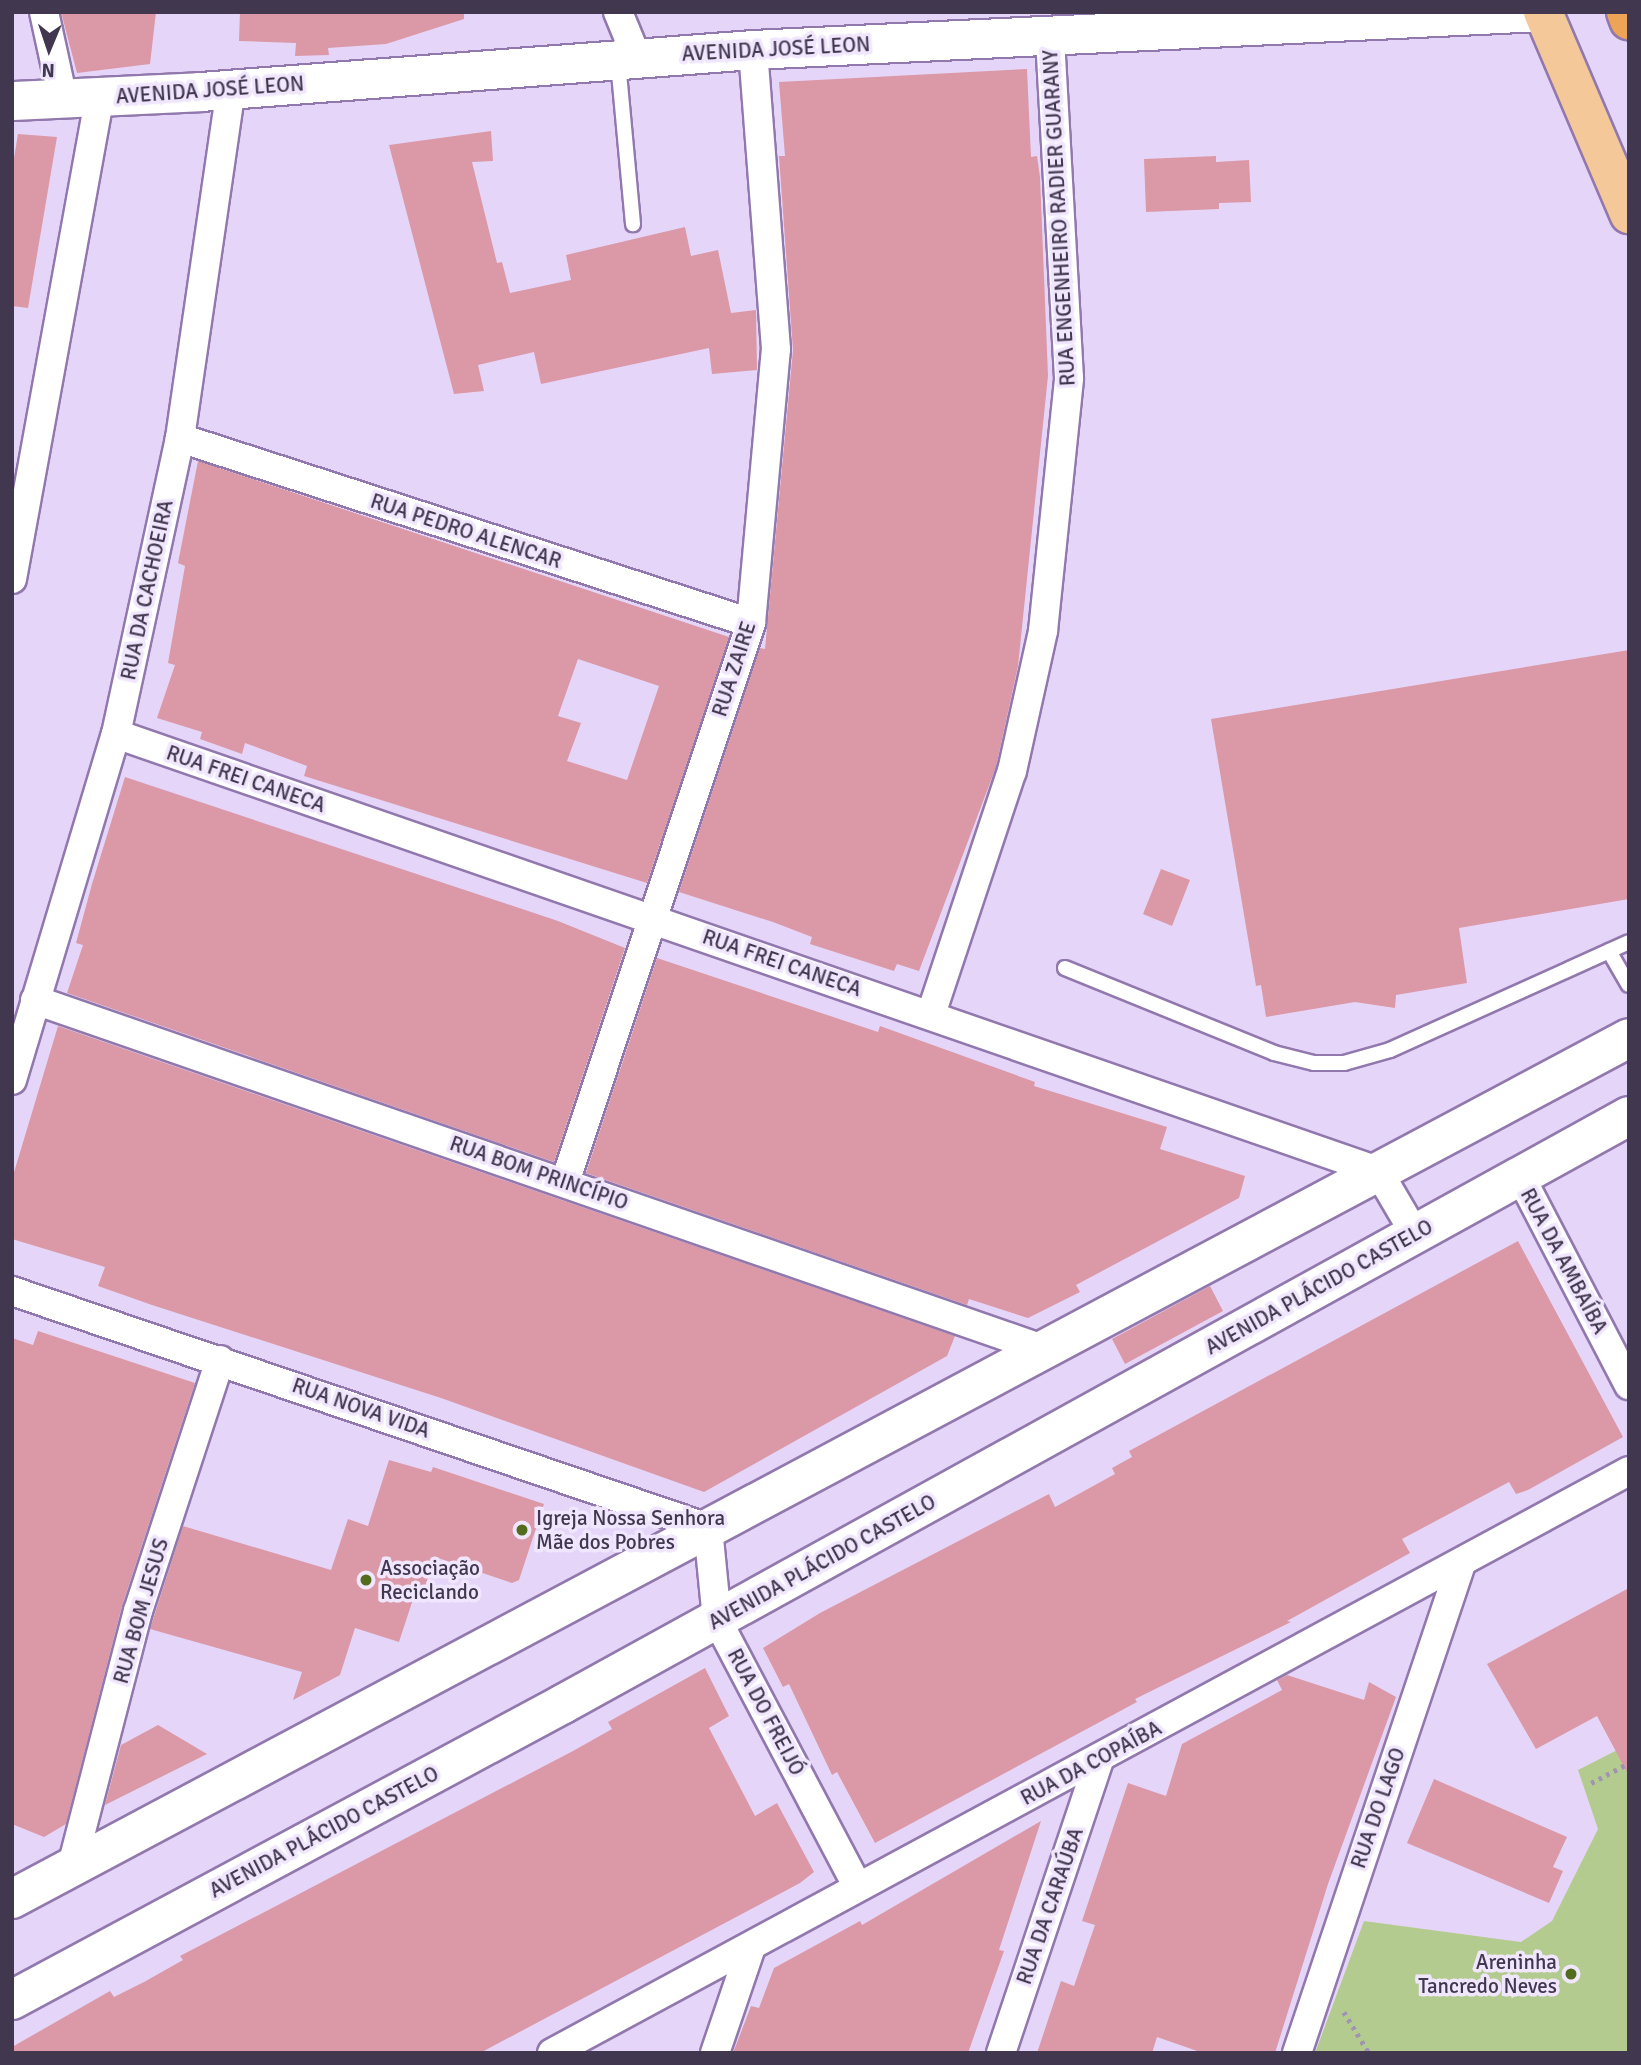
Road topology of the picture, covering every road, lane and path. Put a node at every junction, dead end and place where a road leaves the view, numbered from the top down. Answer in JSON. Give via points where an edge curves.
{"nodes":[{"id":1,"x":44,"y":12,"type":"edge"},
{"id":2,"x":618,"y":12,"type":"edge"},
{"id":3,"x":1542,"y":12,"type":"edge"},
{"id":4,"x":1626,"y":12,"type":"edge"},
{"id":5,"x":1629,"y":20,"type":"edge"},
{"id":6,"x":1104,"y":22,"type":"edge"},
{"id":7,"x":1050,"y":34,"type":"junction"},
{"id":8,"x":753,"y":50,"type":"junction"},
{"id":9,"x":628,"y":59,"type":"junction"},
{"id":10,"x":216,"y":91,"type":"junction"},
{"id":11,"x":99,"y":97,"type":"junction"},
{"id":12,"x":12,"y":101,"type":"edge"},
{"id":13,"x":1629,"y":214,"type":"edge"},
{"id":14,"x":634,"y":224,"type":"dead end"},
{"id":15,"x":180,"y":438,"type":"junction"},
{"id":16,"x":12,"y":579,"type":"edge"},
{"id":17,"x":751,"y":624,"type":"junction"},
{"id":18,"x":116,"y":734,"type":"junction"},
{"id":19,"x":654,"y":918,"type":"junction"},
{"id":20,"x":1629,"y":943,"type":"edge"},
{"id":21,"x":1609,"y":951,"type":"junction"},
{"id":22,"x":1065,"y":968,"type":"dead end"},
{"id":23,"x":1629,"y":985,"type":"edge"},
{"id":24,"x":35,"y":1000,"type":"junction"},
{"id":25,"x":931,"y":1014,"type":"junction"},
{"id":26,"x":1629,"y":1038,"type":"edge"},
{"id":27,"x":12,"y":1080,"type":"edge"},
{"id":28,"x":1629,"y":1116,"type":"edge"},
{"id":29,"x":1378,"y":1171,"type":"junction"},
{"id":30,"x":1519,"y":1174,"type":"junction"},
{"id":31,"x":565,"y":1182,"type":"junction"},
{"id":32,"x":1415,"y":1234,"type":"junction"},
{"id":33,"x":12,"y":1291,"type":"edge"},
{"id":34,"x":1043,"y":1349,"type":"junction"},
{"id":35,"x":220,"y":1360,"type":"junction"},
{"id":36,"x":1629,"y":1385,"type":"edge"},
{"id":37,"x":1629,"y":1471,"type":"edge"},
{"id":38,"x":708,"y":1528,"type":"junction"},
{"id":39,"x":1461,"y":1564,"type":"junction"},
{"id":40,"x":717,"y":1620,"type":"junction"},
{"id":41,"x":1099,"y":1760,"type":"junction"},
{"id":42,"x":1629,"y":1763,"type":"edge"},
{"id":43,"x":1591,"y":1783,"type":"dead end"},
{"id":44,"x":72,"y":1866,"type":"junction"},
{"id":45,"x":858,"y":1885,"type":"junction"},
{"id":46,"x":12,"y":1899,"type":"edge"},
{"id":47,"x":751,"y":1947,"type":"junction"},
{"id":48,"x":12,"y":2000,"type":"edge"},
{"id":49,"x":552,"y":2053,"type":"edge"},
{"id":50,"x":715,"y":2053,"type":"edge"},
{"id":51,"x":1001,"y":2053,"type":"edge"},
{"id":52,"x":1297,"y":2053,"type":"edge"}],
"edges":[{"from":1,"to":11,"type":"street"},
{"from":2,"to":9,"type":"street"},
{"from":3,"to":6,"type":"street","name":"AVENIDA JOSÉ LEON"},
{"from":3,"to":13,"type":"main road"},
{"from":4,"to":5,"type":"highway"},
{"from":6,"to":7,"type":"street","name":"AVENIDA JOSÉ LEON"},
{"from":7,"to":8,"type":"street","name":"AVENIDA JOSÉ LEON"},
{"from":7,"to":25,"type":"street","name":"RUA ENGENHEIRO RADIER GUARANY","via":[[1069,378],[1043,631],[1012,771]]},
{"from":8,"to":9,"type":"street","name":"AVENIDA JOSÉ LEON"},
{"from":8,"to":17,"type":"street","name":"RUA ZAIRE","via":[[776,349]]},
{"from":9,"to":10,"type":"street","name":"AVENIDA JOSÉ LEON"},
{"from":9,"to":14,"type":"lane"},
{"from":10,"to":11,"type":"street","name":"AVENIDA JOSÉ LEON"},
{"from":10,"to":15,"type":"street","name":"RUA DA CACHOEIRA"},
{"from":11,"to":12,"type":"street","name":"AVENIDA JOSÉ LEON"},
{"from":11,"to":16,"type":"street"},
{"from":15,"to":17,"type":"street","name":"RUA PEDRO ALENCAR"},
{"from":15,"to":18,"type":"street","name":"RUA DA CACHOEIRA"},
{"from":17,"to":19,"type":"street","name":"RUA ZAIRE"},
{"from":18,"to":19,"type":"street","name":"RUA FREI CANECA"},
{"from":18,"to":24,"type":"street","name":"RUA DA CACHOEIRA"},
{"from":19,"to":25,"type":"street","name":"RUA FREI CANECA"},
{"from":19,"to":31,"type":"street","name":"RUA ZAIRE"},
{"from":20,"to":21,"type":"lane"},
{"from":21,"to":22,"type":"lane","via":[[1390,1050],[1345,1063],[1314,1063],[1274,1053]]},
{"from":21,"to":23,"type":"lane"},
{"from":24,"to":27,"type":"street","name":"RUA DA CACHOEIRA"},
{"from":24,"to":31,"type":"street","name":"RUA BOM PRINCÍPIO"},
{"from":25,"to":29,"type":"street","name":"RUA FREI CANECA"},
{"from":26,"to":29,"type":"street"},
{"from":28,"to":30,"type":"street","name":"AVENIDA PLÁCIDO CASTELO"},
{"from":29,"to":32,"type":"street"},
{"from":29,"to":34,"type":"street"},
{"from":30,"to":32,"type":"street","name":"AVENIDA PLÁCIDO CASTELO"},
{"from":30,"to":36,"type":"street","name":"RUA DA AMBAÍBA"},
{"from":31,"to":34,"type":"street","name":"RUA BOM PRINCÍPIO"},
{"from":32,"to":40,"type":"street","name":"AVENIDA PLÁCIDO CASTELO"},
{"from":33,"to":35,"type":"street","name":"RUA NOVA VIDA"},
{"from":34,"to":38,"type":"street"},
{"from":35,"to":38,"type":"street","name":"RUA NOVA VIDA"},
{"from":35,"to":44,"type":"street","name":"RUA BOM JESUS","via":[[138,1611]]},
{"from":37,"to":39,"type":"street","name":"RUA DA COPAÍBA"},
{"from":38,"to":40,"type":"street","name":"RUA DO FREIJÓ"},
{"from":38,"to":44,"type":"street"},
{"from":39,"to":41,"type":"street","name":"RUA DA COPAÍBA"},
{"from":39,"to":52,"type":"street","name":"RUA DO LAGO"},
{"from":40,"to":45,"type":"street","name":"RUA DO FREIJÓ"},
{"from":40,"to":48,"type":"street","name":"AVENIDA PLÁCIDO CASTELO"},
{"from":41,"to":45,"type":"street","name":"RUA DA COPAÍBA"},
{"from":41,"to":51,"type":"street","name":"RUA DA CARAÚBA"},
{"from":42,"to":43,"type":"path"},
{"from":44,"to":46,"type":"street"},
{"from":45,"to":47,"type":"street","name":"RUA DA COPAÍBA"},
{"from":47,"to":49,"type":"street","name":"RUA DA COPAÍBA"},
{"from":47,"to":50,"type":"street"}]}
